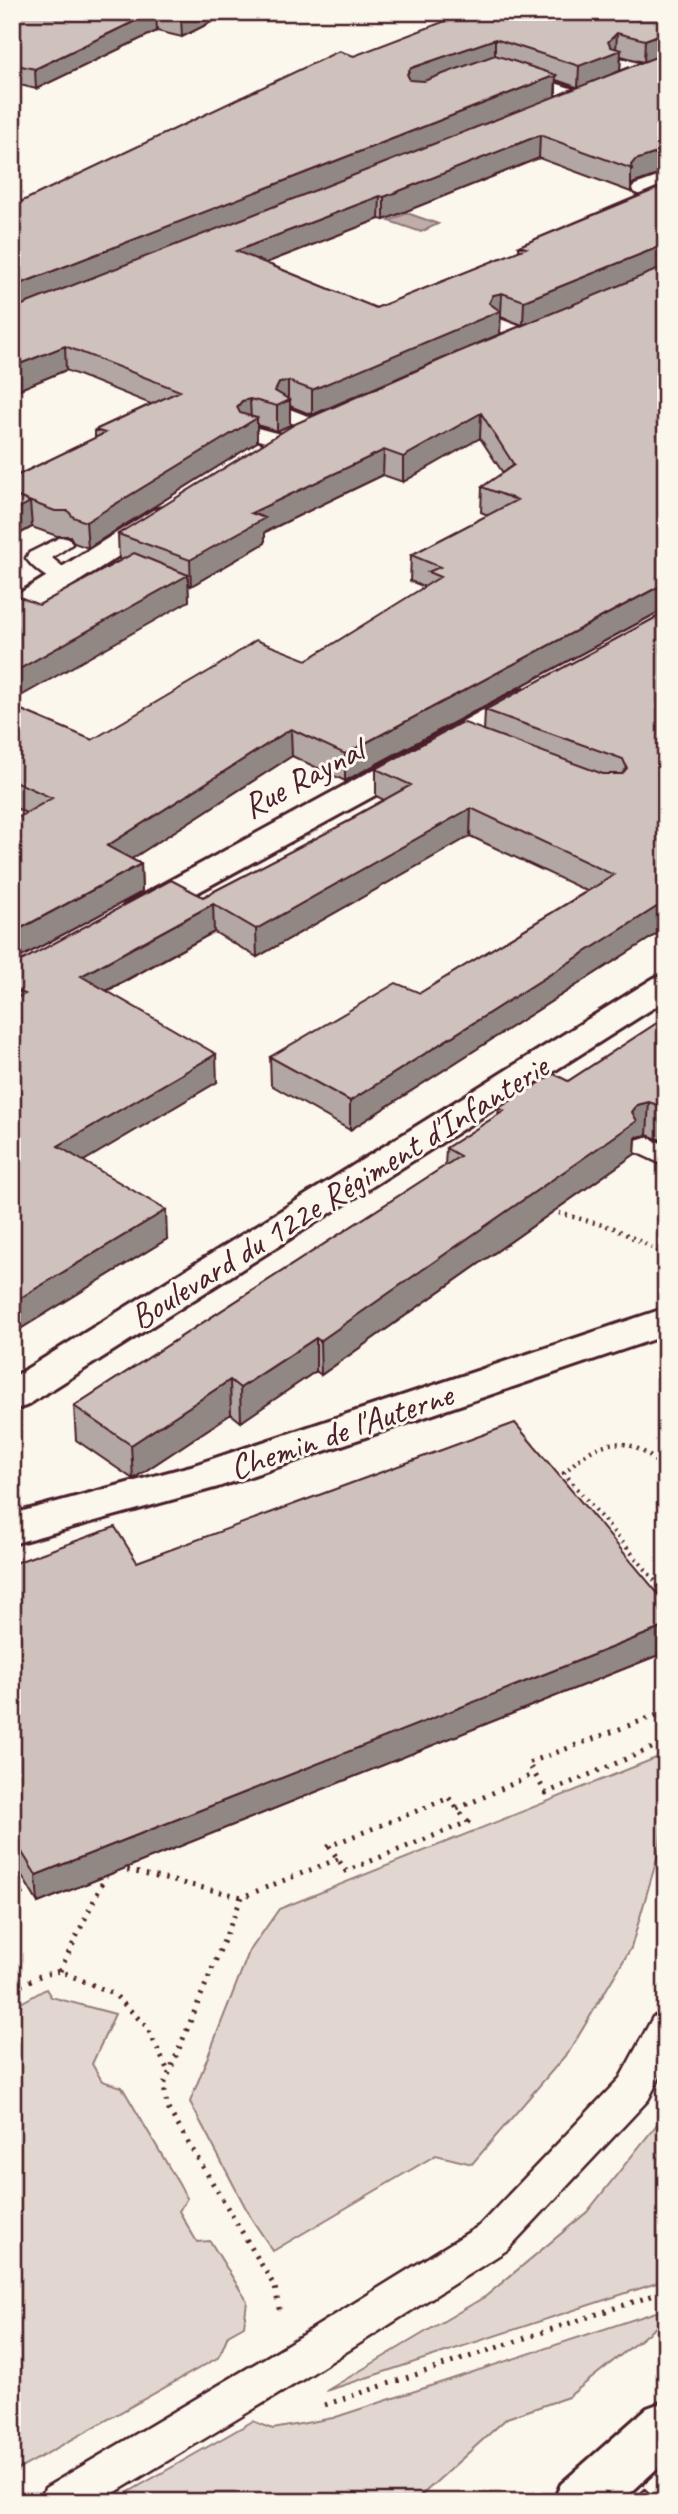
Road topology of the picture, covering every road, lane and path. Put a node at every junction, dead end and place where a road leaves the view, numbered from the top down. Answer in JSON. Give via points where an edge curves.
{"nodes":[{"id":1,"x":617,"y":62,"type":"edge"},
{"id":2,"x":656,"y":67,"type":"edge"},
{"id":3,"x":546,"y":71,"type":"edge"},
{"id":4,"x":506,"y":72,"type":"edge"},
{"id":5,"x":597,"y":90,"type":"junction"},
{"id":6,"x":546,"y":98,"type":"joint"},
{"id":7,"x":666,"y":179,"type":"edge"},
{"id":8,"x":666,"y":198,"type":"edge"},
{"id":9,"x":328,"y":421,"type":"edge"},
{"id":10,"x":286,"y":428,"type":"junction"},
{"id":11,"x":250,"y":432,"type":"edge"},
{"id":12,"x":249,"y":462,"type":"edge"},
{"id":13,"x":180,"y":506,"type":"edge"},
{"id":14,"x":61,"y":544,"type":"dead end"},
{"id":15,"x":12,"y":563,"type":"edge"},
{"id":16,"x":65,"y":578,"type":"junction"},
{"id":17,"x":12,"y":611,"type":"edge"},
{"id":18,"x":556,"y":683,"type":"edge"},
{"id":19,"x":109,"y":927,"type":"edge"},
{"id":20,"x":666,"y":985,"type":"edge"},
{"id":21,"x":559,"y":1213,"type":"dead end"},
{"id":22,"x":666,"y":1255,"type":"edge"},
{"id":23,"x":666,"y":1321,"type":"edge"},
{"id":24,"x":12,"y":1397,"type":"edge"},
{"id":25,"x":666,"y":1471,"type":"edge"},
{"id":26,"x":12,"y":1529,"type":"edge"},
{"id":27,"x":666,"y":1594,"type":"edge"},
{"id":28,"x":666,"y":1717,"type":"edge"},
{"id":29,"x":666,"y":1742,"type":"edge"},
{"id":30,"x":534,"y":1774,"type":"junction"},
{"id":31,"x":457,"y":1809,"type":"junction"},
{"id":32,"x":338,"y":1859,"type":"junction"},
{"id":33,"x":36,"y":1879,"type":"edge"},
{"id":34,"x":12,"y":1897,"type":"edge"},
{"id":35,"x":242,"y":1897,"type":"junction"},
{"id":36,"x":60,"y":1970,"type":"junction"},
{"id":37,"x":12,"y":1989,"type":"edge"},
{"id":38,"x":666,"y":2028,"type":"edge"},
{"id":39,"x":169,"y":2072,"type":"junction"},
{"id":40,"x":275,"y":2287,"type":"dead end"},
{"id":41,"x":666,"y":2291,"type":"edge"},
{"id":42,"x":326,"y":2405,"type":"dead end"},
{"id":43,"x":666,"y":2425,"type":"edge"},
{"id":44,"x":60,"y":2502,"type":"edge"},
{"id":45,"x":581,"y":2502,"type":"edge"}],
"edges":[{"from":1,"to":2,"type":"lane"},
{"from":2,"to":5,"type":"street"},
{"from":3,"to":5,"type":"lane"},
{"from":4,"to":6,"type":"lane"},
{"from":5,"to":6,"type":"street"},
{"from":7,"to":8,"type":"lane","via":[[641,189]]},
{"from":9,"to":10,"type":"street"},
{"from":10,"to":11,"type":"lane"},
{"from":10,"to":12,"type":"street"},
{"from":13,"to":16,"type":"street"},
{"from":14,"to":16,"type":"lane","via":[[37,558]]},
{"from":15,"to":16,"type":"lane","via":[[34,573]]},
{"from":16,"to":17,"type":"street"},
{"from":18,"to":19,"type":"street","name":"Rue Raynal","via":[[471,742]]},
{"from":20,"to":24,"type":"street","name":"Boulevard du 122e Régiment d'Infanterie"},
{"from":21,"to":22,"type":"path","via":[[614,1228]]},
{"from":23,"to":26,"type":"street","name":"Chemin de l'Auterne","via":[[204,1477]]},
{"from":25,"to":27,"type":"path","via":[[636,1445],[610,1442],[581,1455],[564,1474]]},
{"from":28,"to":30,"type":"path","via":[[657,1714],[528,1763]]},
{"from":29,"to":30,"type":"path","via":[[546,1793]]},
{"from":30,"to":31,"type":"path"},
{"from":31,"to":32,"type":"path","via":[[449,1798],[329,1846]]},
{"from":31,"to":32,"type":"path","via":[[468,1822],[346,1871]]},
{"from":32,"to":35,"type":"path"},
{"from":33,"to":34,"type":"path","via":[[41,1886]]},
{"from":35,"to":36,"type":"path","via":[[110,1866]]},
{"from":35,"to":39,"type":"path"},
{"from":36,"to":37,"type":"path"},
{"from":36,"to":39,"type":"path","via":[[114,1994],[147,2026]]},
{"from":38,"to":44,"type":"lane","via":[[634,2089],[493,2238]]},
{"from":39,"to":40,"type":"path","via":[[164,2085],[167,2108]]},
{"from":41,"to":42,"type":"path"},
{"from":43,"to":45,"type":"street"}]}
